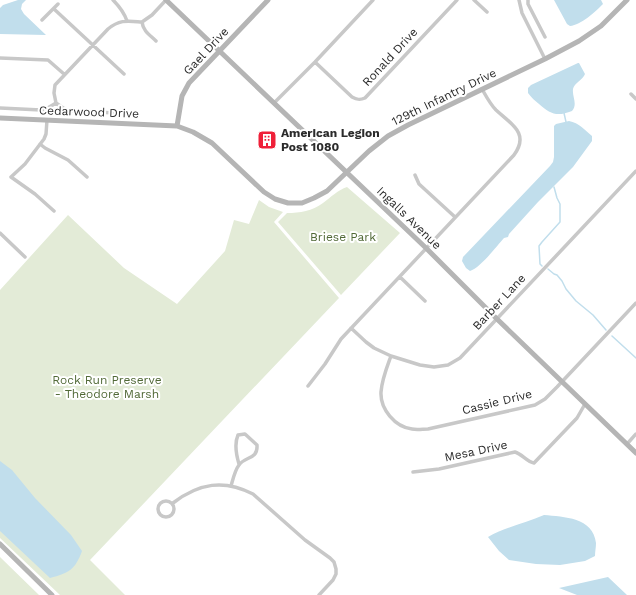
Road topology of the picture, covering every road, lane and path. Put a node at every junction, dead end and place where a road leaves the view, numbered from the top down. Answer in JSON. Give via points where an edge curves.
{"nodes":[{"id":1,"x":113,"y":0,"type":"edge"},
{"id":2,"x":167,"y":0,"type":"edge"},
{"id":3,"x":268,"y":0,"type":"edge"},
{"id":4,"x":373,"y":0,"type":"edge"},
{"id":5,"x":457,"y":0,"type":"edge"},
{"id":6,"x":474,"y":0,"type":"edge"},
{"id":7,"x":519,"y":0,"type":"edge"},
{"id":8,"x":528,"y":0,"type":"edge"},
{"id":9,"x":627,"y":0,"type":"edge"},
{"id":10,"x":58,"y":4,"type":"dead end"},
{"id":11,"x":54,"y":9,"type":"junction"},
{"id":12,"x":487,"y":12,"type":"dead end"},
{"id":13,"x":42,"y":20,"type":"dead end"},
{"id":14,"x":127,"y":21,"type":"junction"},
{"id":15,"x":142,"y":22,"type":"junction"},
{"id":16,"x":545,"y":37,"type":"dead end"},
{"id":17,"x":156,"y":41,"type":"dead end"},
{"id":18,"x":92,"y":45,"type":"junction"},
{"id":19,"x":220,"y":51,"type":"junction"},
{"id":20,"x":0,"y":58,"type":"edge"},
{"id":21,"x":545,"y":59,"type":"junction"},
{"id":22,"x":315,"y":62,"type":"junction"},
{"id":23,"x":64,"y":74,"type":"junction"},
{"id":24,"x":124,"y":74,"type":"dead end"},
{"id":25,"x":482,"y":89,"type":"junction"},
{"id":26,"x":631,"y":94,"type":"dead end"},
{"id":27,"x":636,"y":99,"type":"edge"},
{"id":28,"x":56,"y":102,"type":"junction"},
{"id":29,"x":274,"y":103,"type":"junction"},
{"id":30,"x":0,"y":108,"type":"edge"},
{"id":31,"x":116,"y":114,"type":"dead end"},
{"id":32,"x":0,"y":118,"type":"edge"},
{"id":33,"x":47,"y":120,"type":"junction"},
{"id":34,"x":177,"y":126,"type":"junction"},
{"id":35,"x":40,"y":144,"type":"junction"},
{"id":36,"x":636,"y":170,"type":"edge"},
{"id":37,"x":347,"y":173,"type":"junction"},
{"id":38,"x":415,"y":175,"type":"dead end"},
{"id":39,"x":87,"y":177,"type":"dead end"},
{"id":40,"x":54,"y":211,"type":"dead end"},
{"id":41,"x":455,"y":217,"type":"junction"},
{"id":42,"x":0,"y":233,"type":"edge"},
{"id":43,"x":4,"y":237,"type":"junction"},
{"id":44,"x":0,"y":241,"type":"edge"},
{"id":45,"x":426,"y":248,"type":"junction"},
{"id":46,"x":25,"y":257,"type":"dead end"},
{"id":47,"x":400,"y":277,"type":"junction"},
{"id":48,"x":425,"y":301,"type":"dead end"},
{"id":49,"x":636,"y":303,"type":"edge"},
{"id":50,"x":497,"y":319,"type":"junction"},
{"id":51,"x":351,"y":328,"type":"junction"},
{"id":52,"x":391,"y":356,"type":"junction"},
{"id":53,"x":562,"y":382,"type":"junction"},
{"id":54,"x":308,"y":386,"type":"dead end"},
{"id":55,"x":585,"y":404,"type":"junction"},
{"id":56,"x":636,"y":434,"type":"edge"},
{"id":57,"x":627,"y":444,"type":"junction"},
{"id":58,"x":636,"y":453,"type":"edge"},
{"id":59,"x":239,"y":464,"type":"junction"},
{"id":60,"x":413,"y":472,"type":"dead end"},
{"id":61,"x":232,"y":486,"type":"junction"},
{"id":62,"x":173,"y":503,"type":"junction"},
{"id":63,"x":0,"y":544,"type":"edge"},
{"id":64,"x":52,"y":595,"type":"edge"},
{"id":65,"x":319,"y":595,"type":"edge"}],
"edges":[{"from":1,"to":14,"type":"street"},
{"from":2,"to":15,"type":"street"},
{"from":2,"to":19,"type":"street","name":"Ingalls Avenue"},
{"from":3,"to":19,"type":"street","name":"Gael Drive"},
{"from":4,"to":22,"type":"street"},
{"from":5,"to":22,"type":"street","name":"Ronald Drive","via":[[365,98],[356,99]]},
{"from":6,"to":12,"type":"street"},
{"from":7,"to":21,"type":"street","via":[[522,13]]},
{"from":8,"to":16,"type":"street"},
{"from":9,"to":21,"type":"street","name":"129th Infantry Drive","via":[[591,34]]},
{"from":10,"to":11,"type":"street"},
{"from":11,"to":13,"type":"street"},
{"from":11,"to":18,"type":"street"},
{"from":14,"to":15,"type":"street"},
{"from":14,"to":18,"type":"street","via":[[114,24]]},
{"from":15,"to":17,"type":"street","via":[[145,31]]},
{"from":18,"to":23,"type":"street"},
{"from":18,"to":24,"type":"street"},
{"from":19,"to":29,"type":"street","name":"Ingalls Avenue"},
{"from":19,"to":34,"type":"street","name":"Gael Drive","via":[[189,83],[182,96]]},
{"from":20,"to":23,"type":"street","via":[[48,60]]},
{"from":21,"to":25,"type":"street","name":"129th Infantry Drive"},
{"from":22,"to":29,"type":"street"},
{"from":23,"to":28,"type":"street","via":[[55,84]]},
{"from":25,"to":37,"type":"street","name":"129th Infantry Drive","via":[[388,136]]},
{"from":25,"to":41,"type":"street","via":[[495,109],[515,127],[520,137],[519,148]]},
{"from":26,"to":27,"type":"street"},
{"from":28,"to":30,"type":"street","via":[[41,110]]},
{"from":28,"to":31,"type":"street","via":[[73,112]]},
{"from":29,"to":37,"type":"street","name":"Ingalls Avenue"},
{"from":32,"to":33,"type":"street","name":"Cedarwood Drive"},
{"from":33,"to":34,"type":"street","name":"Cedarwood Drive"},
{"from":33,"to":35,"type":"street","via":[[46,134]]},
{"from":34,"to":37,"type":"street","name":"129th Infantry Drive","via":[[212,142],[264,192],[288,203],[302,203],[314,198]]},
{"from":35,"to":39,"type":"street","via":[[68,160]]},
{"from":35,"to":40,"type":"street","via":[[11,177]]},
{"from":36,"to":50,"type":"street","name":"Barber Lane"},
{"from":37,"to":45,"type":"street","name":"Ingalls Avenue"},
{"from":38,"to":41,"type":"street","via":[[419,184]]},
{"from":41,"to":45,"type":"street"},
{"from":42,"to":43,"type":"street"},
{"from":43,"to":44,"type":"street"},
{"from":43,"to":46,"type":"street"},
{"from":45,"to":47,"type":"street"},
{"from":45,"to":50,"type":"street","name":"Ingalls Avenue"},
{"from":47,"to":48,"type":"street"},
{"from":47,"to":51,"type":"street"},
{"from":49,"to":53,"type":"street","name":"Cassie Drive"},
{"from":50,"to":52,"type":"street","name":"Barber Lane","via":[[460,358],[448,365],[420,365]]},
{"from":50,"to":53,"type":"street","name":"Ingalls Avenue"},
{"from":51,"to":52,"type":"street","name":"Barber Lane","via":[[374,348]]},
{"from":51,"to":54,"type":"street"},
{"from":52,"to":53,"type":"street","name":"Cassie Drive","via":[[382,383],[382,402],[391,418],[399,425],[412,429],[428,429],[535,405]]},
{"from":53,"to":55,"type":"street","name":"Ingalls Avenue"},
{"from":55,"to":57,"type":"street","name":"Ingalls Avenue"},
{"from":55,"to":60,"type":"street","name":"Mesa Drive","via":[[577,418],[534,463],[515,452],[439,469]]},
{"from":56,"to":57,"type":"street"},
{"from":57,"to":58,"type":"street","name":"Ingalls Avenue"},
{"from":59,"to":59,"type":"street","via":[[257,451],[257,445],[245,434],[238,435],[236,439]]},
{"from":59,"to":61,"type":"street"},
{"from":61,"to":62,"type":"street","via":[[205,486]]},
{"from":61,"to":65,"type":"street","via":[[253,494],[334,562],[336,574]]},
{"from":62,"to":62,"type":"street","via":[[168,500],[159,504],[157,510],[160,516],[171,516],[175,508]]},
{"from":63,"to":64,"type":"street"}]}
